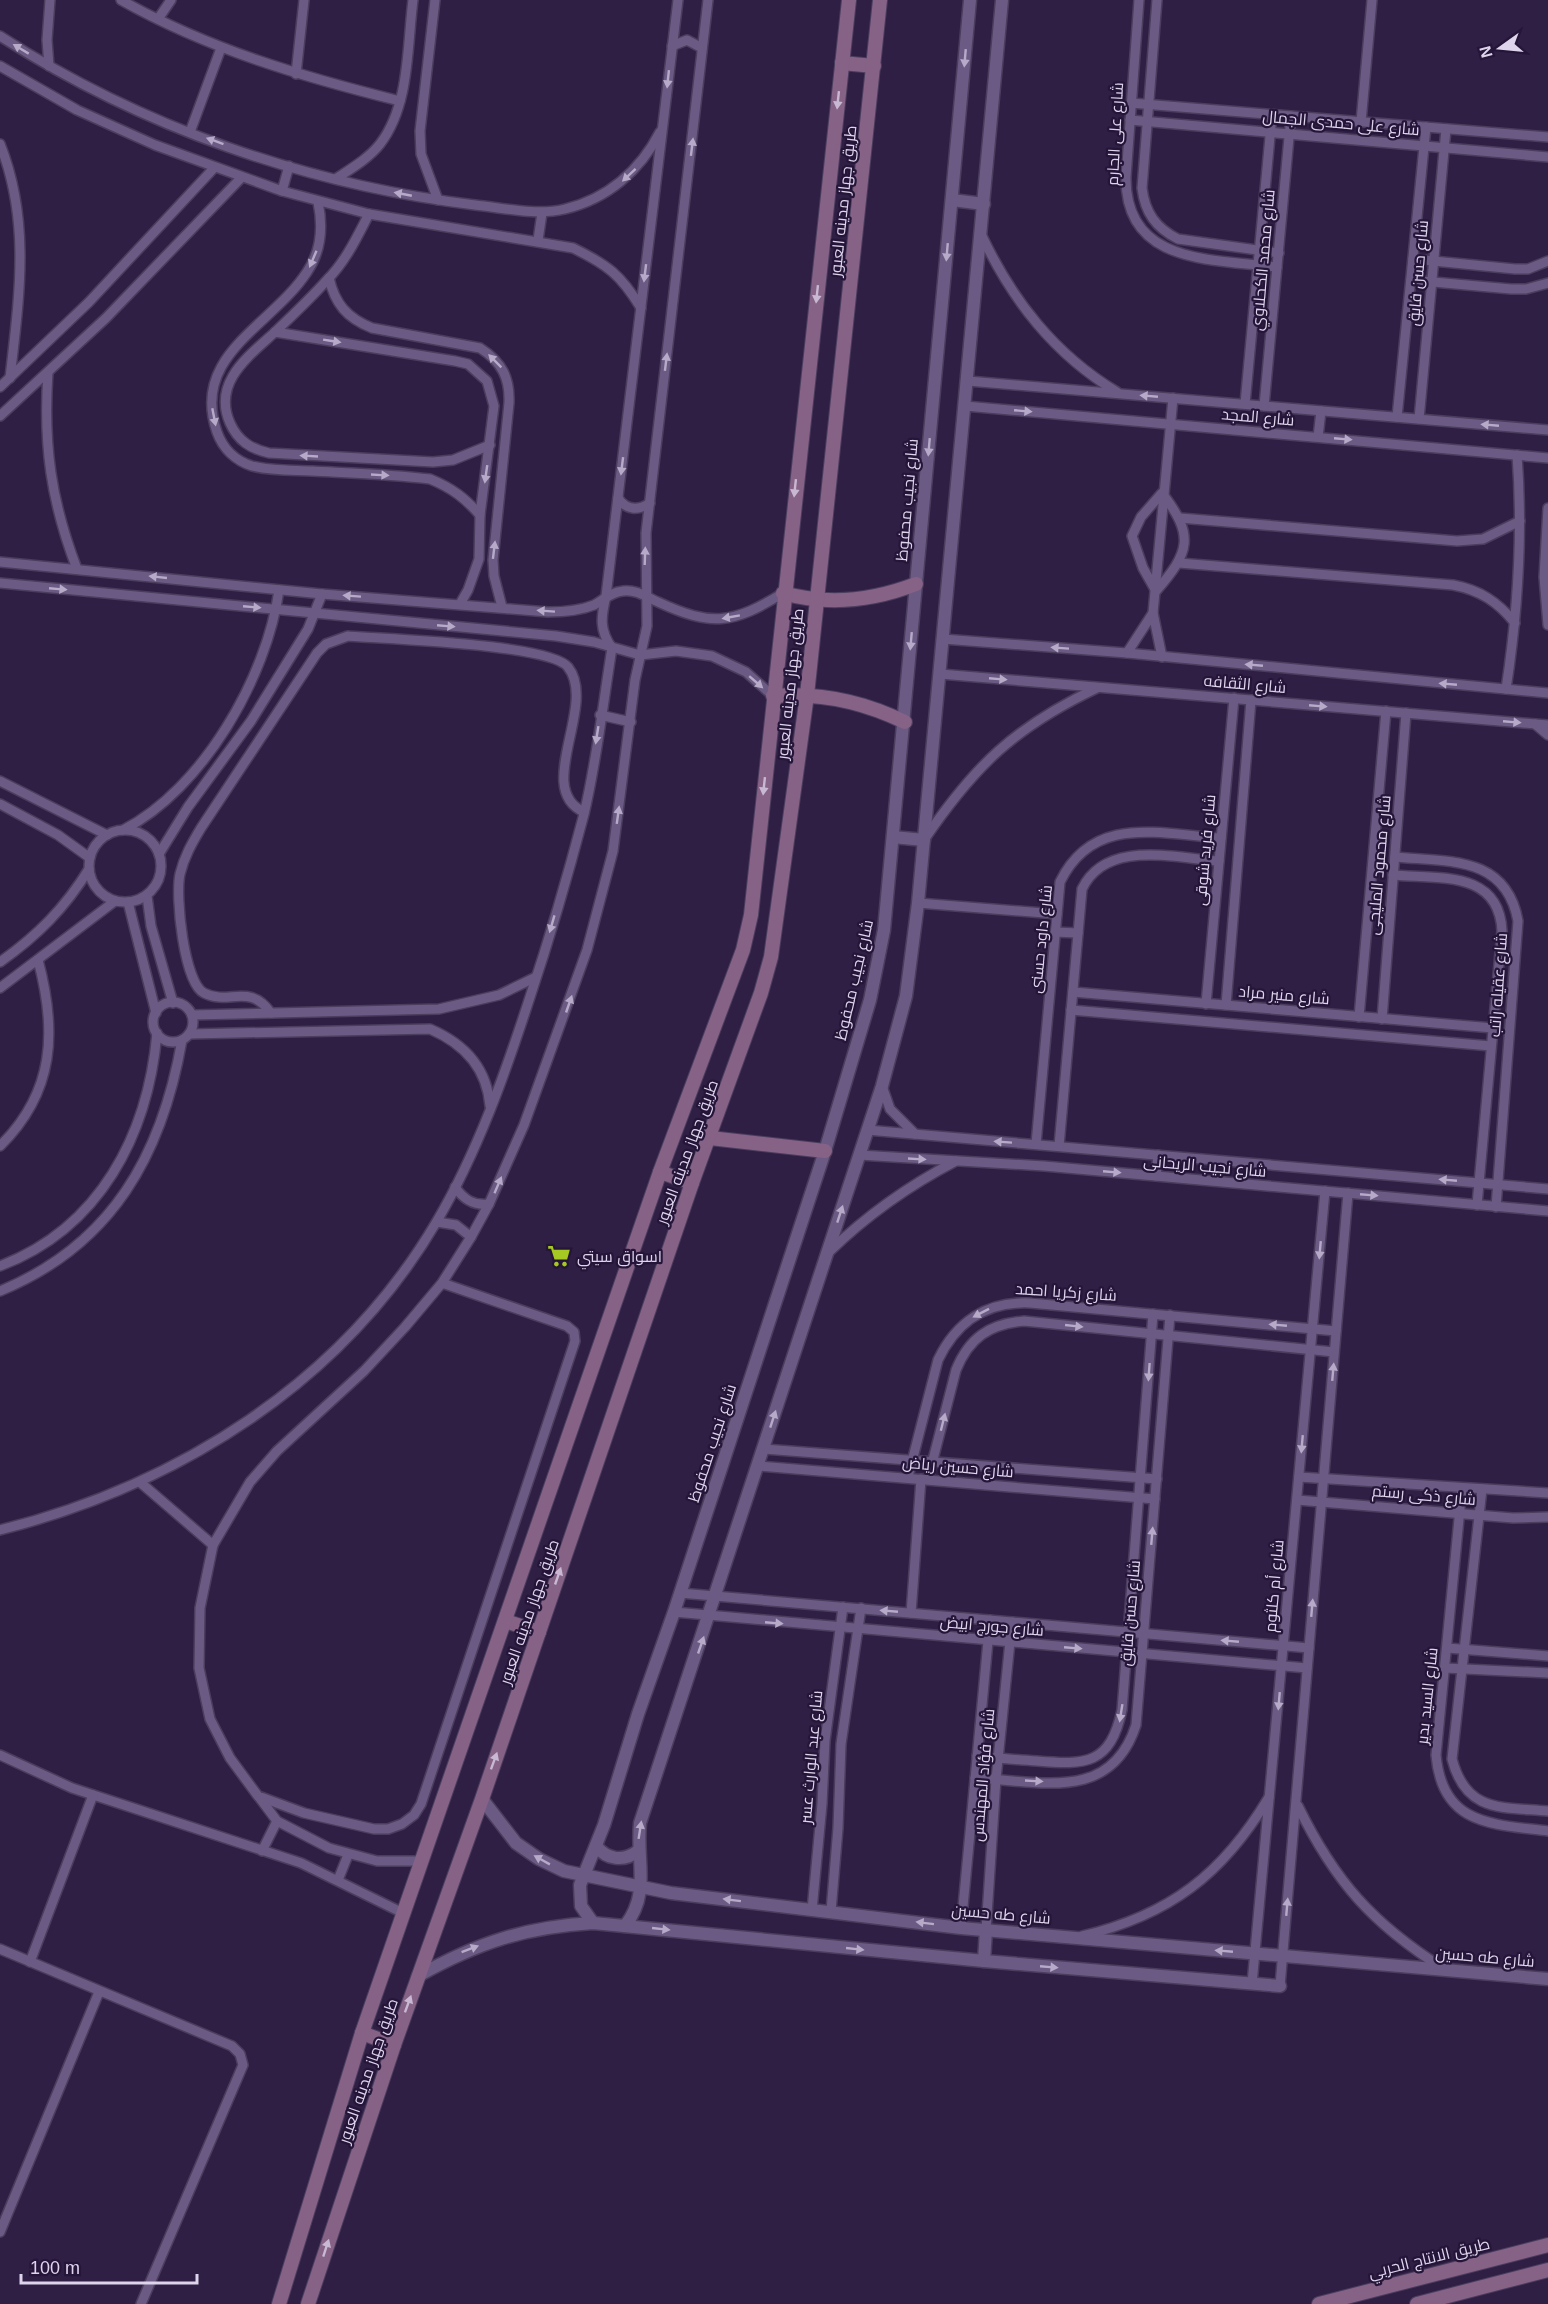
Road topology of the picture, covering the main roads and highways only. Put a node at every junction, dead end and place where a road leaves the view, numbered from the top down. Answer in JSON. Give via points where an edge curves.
{"nodes":[{"id":1,"x":849,"y":0,"type":"edge"},
{"id":2,"x":880,"y":0,"type":"edge"},
{"id":3,"x":842,"y":63,"type":"junction"},
{"id":4,"x":874,"y":66,"type":"junction"},
{"id":5,"x":916,"y":584,"type":"road end"},
{"id":6,"x":783,"y":593,"type":"junction"},
{"id":7,"x":816,"y":600,"type":"junction"},
{"id":8,"x":807,"y":695,"type":"junction"},
{"id":9,"x":773,"y":696,"type":"junction"},
{"id":10,"x":904,"y":722,"type":"road end"},
{"id":11,"x":710,"y":1138,"type":"junction"},
{"id":12,"x":825,"y":1151,"type":"road end"},
{"id":13,"x":660,"y":1172,"type":"junction"},
{"id":14,"x":692,"y":1183,"type":"junction"},
{"id":15,"x":505,"y":1621,"type":"junction"},
{"id":16,"x":539,"y":1632,"type":"junction"},
{"id":17,"x":362,"y":2033,"type":"junction"},
{"id":18,"x":394,"y":2045,"type":"junction"},
{"id":19,"x":1548,"y":2245,"type":"edge"},
{"id":20,"x":1548,"y":2270,"type":"edge"},
{"id":21,"x":279,"y":2304,"type":"edge"},
{"id":22,"x":308,"y":2304,"type":"edge"},
{"id":23,"x":1318,"y":2304,"type":"edge"},
{"id":24,"x":1417,"y":2304,"type":"edge"}],
"edges":[{"from":1,"to":3,"type":"main road","name":"طريق جهاز مدينه العبور"},
{"from":2,"to":4,"type":"main road","name":"طريق جهاز مدينه العبور"},
{"from":3,"to":4,"type":"main road"},
{"from":3,"to":6,"type":"main road","name":"طريق جهاز مدينه العبور","one_way":true},
{"from":4,"to":7,"type":"main road","name":"طريق جهاز مدينه العبور"},
{"from":5,"to":7,"type":"main road","via":[[876,598]]},
{"from":6,"to":7,"type":"main road"},
{"from":6,"to":9,"type":"main road","name":"طريق جهاز مدينه العبور"},
{"from":7,"to":8,"type":"main road","name":"طريق جهاز مدينه العبور"},
{"from":8,"to":9,"type":"main road"},
{"from":8,"to":10,"type":"main road","via":[[864,705]]},
{"from":8,"to":11,"type":"main road","name":"طريق جهاز مدينه العبور","via":[[771,957]]},
{"from":9,"to":13,"type":"main road","name":"طريق جهاز مدينه العبور","one_way":true,"via":[[751,915],[742,950]]},
{"from":11,"to":12,"type":"main road"},
{"from":11,"to":14,"type":"main road","name":"طريق جهاز مدينه العبور"},
{"from":13,"to":14,"type":"main road"},
{"from":13,"to":15,"type":"main road","name":"طريق جهاز مدينه العبور"},
{"from":16,"to":14,"type":"main road","name":"طريق جهاز مدينه العبور","one_way":true},
{"from":15,"to":16,"type":"main road"},
{"from":15,"to":17,"type":"main road","name":"طريق جهاز مدينه العبور"},
{"from":18,"to":16,"type":"main road","name":"طريق جهاز مدينه العبور","one_way":true},
{"from":17,"to":18,"type":"main road"},
{"from":17,"to":21,"type":"main road","name":"طريق جهاز مدينه العبور"},
{"from":22,"to":18,"type":"main road","name":"طريق جهاز مدينه العبور","one_way":true},
{"from":19,"to":23,"type":"main road","name":"طريق الانتاج الحربي"},
{"from":20,"to":24,"type":"main road"}]}
